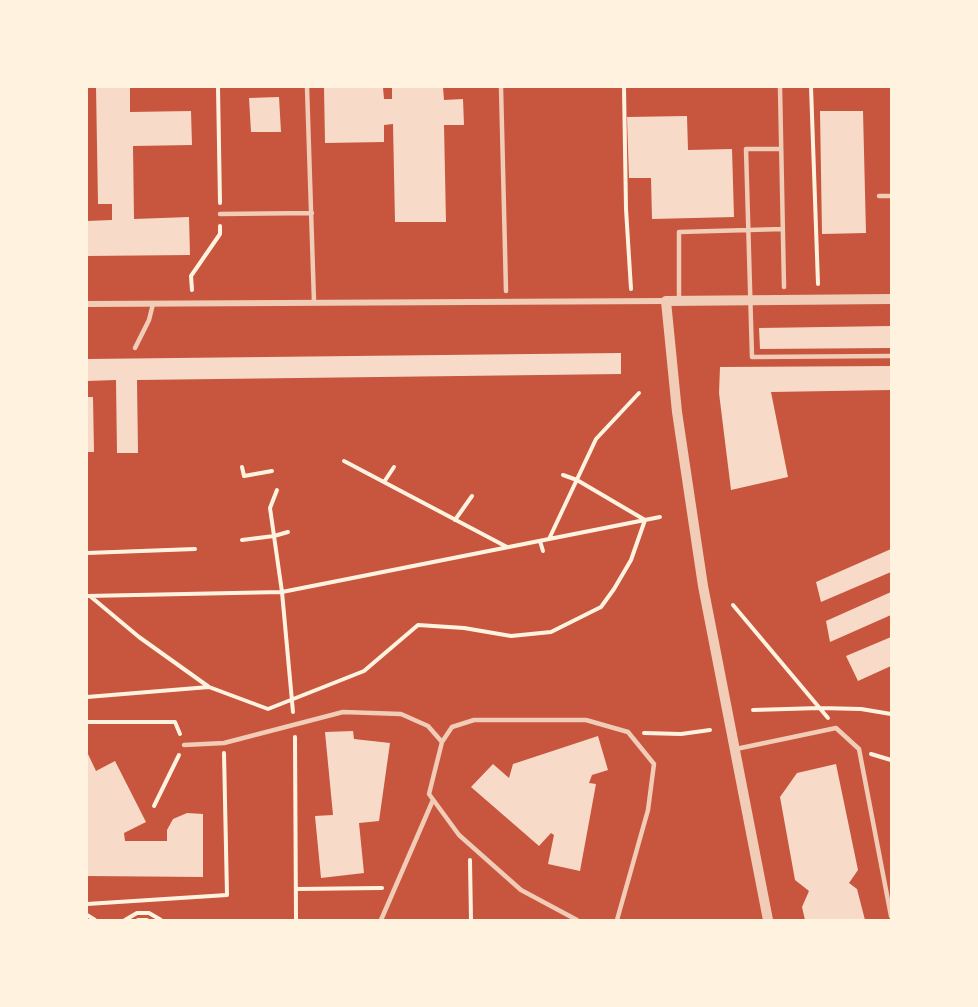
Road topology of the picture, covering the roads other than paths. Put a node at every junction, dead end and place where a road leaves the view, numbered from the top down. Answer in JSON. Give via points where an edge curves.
{"nodes":[{"id":1,"x":307,"y":87,"type":"edge"},
{"id":2,"x":501,"y":87,"type":"edge"},
{"id":3,"x":780,"y":87,"type":"edge"},
{"id":4,"x":781,"y":149,"type":"junction"},
{"id":5,"x":879,"y":196,"type":"dead end"},
{"id":6,"x":891,"y":196,"type":"edge"},
{"id":7,"x":312,"y":213,"type":"junction"},
{"id":8,"x":220,"y":214,"type":"road end"},
{"id":9,"x":783,"y":229,"type":"junction"},
{"id":10,"x":748,"y":230,"type":"junction"},
{"id":11,"x":784,"y":287,"type":"dead end"},
{"id":12,"x":506,"y":291,"type":"dead end"},
{"id":13,"x":891,"y":299,"type":"edge"},
{"id":14,"x":666,"y":301,"type":"junction"},
{"id":15,"x":680,"y":301,"type":"junction"},
{"id":16,"x":750,"y":301,"type":"junction"},
{"id":17,"x":314,"y":302,"type":"junction"},
{"id":18,"x":87,"y":304,"type":"edge"},
{"id":19,"x":153,"y":304,"type":"junction"},
{"id":20,"x":135,"y":348,"type":"dead end"},
{"id":21,"x":891,"y":356,"type":"edge"},
{"id":22,"x":442,"y":742,"type":"junction"},
{"id":23,"x":184,"y":745,"type":"road end"},
{"id":24,"x":735,"y":750,"type":"junction"},
{"id":25,"x":433,"y":800,"type":"junction"},
{"id":26,"x":891,"y":916,"type":"edge"},
{"id":27,"x":381,"y":920,"type":"edge"},
{"id":28,"x":577,"y":920,"type":"edge"},
{"id":29,"x":617,"y":920,"type":"edge"},
{"id":30,"x":768,"y":920,"type":"edge"}],
"edges":[{"from":1,"to":7,"type":"lane"},
{"from":2,"to":12,"type":"lane"},
{"from":3,"to":4,"type":"lane"},
{"from":4,"to":9,"type":"lane"},
{"from":4,"to":10,"type":"lane","via":[[746,149]]},
{"from":5,"to":6,"type":"lane"},
{"from":7,"to":8,"type":"lane"},
{"from":7,"to":17,"type":"lane"},
{"from":9,"to":10,"type":"lane"},
{"from":9,"to":11,"type":"lane"},
{"from":10,"to":15,"type":"lane","via":[[679,232]]},
{"from":10,"to":16,"type":"lane"},
{"from":13,"to":16,"type":"street"},
{"from":14,"to":15,"type":"street"},
{"from":14,"to":17,"type":"street"},
{"from":14,"to":24,"type":"street","via":[[695,532]]},
{"from":15,"to":16,"type":"street"},
{"from":16,"to":21,"type":"lane","via":[[752,357]]},
{"from":17,"to":19,"type":"street"},
{"from":18,"to":19,"type":"street"},
{"from":19,"to":20,"type":"lane"},
{"from":22,"to":23,"type":"lane","via":[[428,726],[401,714],[343,712],[224,743]]},
{"from":22,"to":25,"type":"lane","via":[[429,794]]},
{"from":22,"to":29,"type":"lane","via":[[452,727],[474,720],[586,720],[628,732],[654,764],[648,810]]},
{"from":24,"to":26,"type":"lane","via":[[836,728],[859,749]]},
{"from":24,"to":30,"type":"street"},
{"from":25,"to":27,"type":"lane"},
{"from":25,"to":28,"type":"lane","via":[[459,835],[520,890]]}]}
